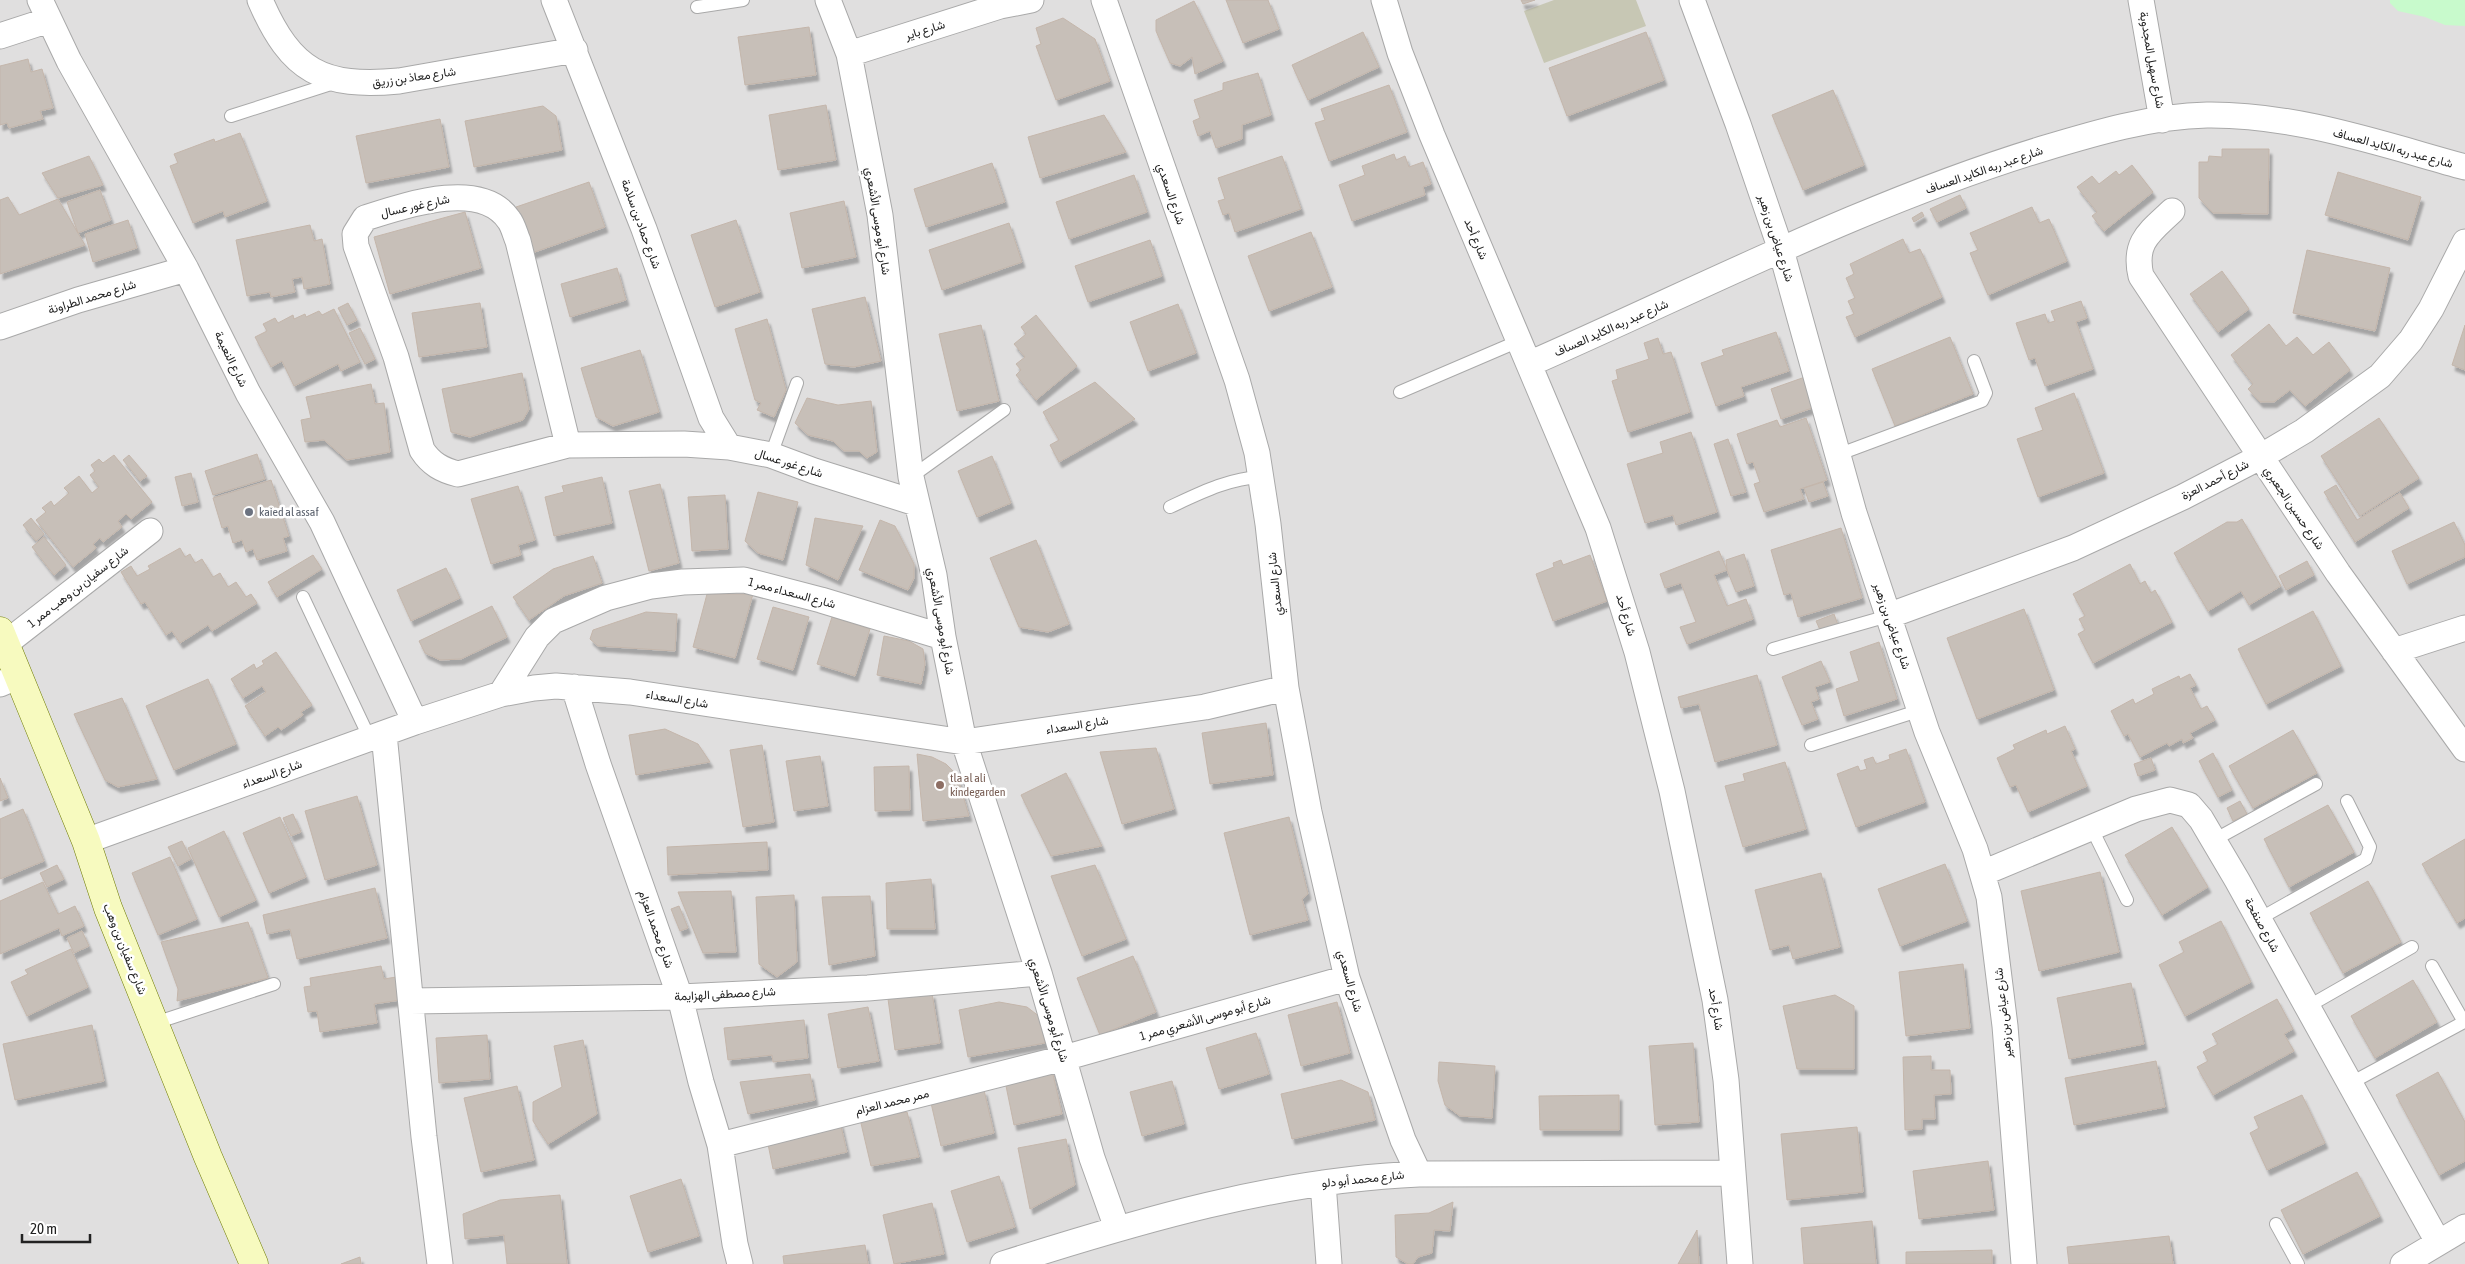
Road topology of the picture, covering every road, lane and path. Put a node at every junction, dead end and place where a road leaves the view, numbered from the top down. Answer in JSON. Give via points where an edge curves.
{"nodes":[{"id":1,"x":260,"y":0,"type":"edge"},
{"id":2,"x":554,"y":0,"type":"edge"},
{"id":3,"x":743,"y":0,"type":"edge"},
{"id":4,"x":828,"y":0,"type":"edge"},
{"id":5,"x":1031,"y":0,"type":"edge"},
{"id":6,"x":1104,"y":0,"type":"edge"},
{"id":7,"x":1384,"y":0,"type":"edge"},
{"id":8,"x":1692,"y":0,"type":"edge"},
{"id":9,"x":2141,"y":0,"type":"edge"},
{"id":10,"x":1004,"y":3,"type":"edge"},
{"id":11,"x":697,"y":6,"type":"dead end"},
{"id":12,"x":45,"y":10,"type":"edge"},
{"id":13,"x":0,"y":36,"type":"edge"},
{"id":14,"x":574,"y":50,"type":"junction"},
{"id":15,"x":849,"y":54,"type":"junction"},
{"id":16,"x":339,"y":81,"type":"junction"},
{"id":17,"x":231,"y":116,"type":"dead end"},
{"id":18,"x":2162,"y":120,"type":"junction"},
{"id":19,"x":2465,"y":167,"type":"edge"},
{"id":20,"x":2172,"y":211,"type":"dead end"},
{"id":21,"x":2465,"y":242,"type":"edge"},
{"id":22,"x":1781,"y":250,"type":"junction"},
{"id":23,"x":186,"y":269,"type":"junction"},
{"id":24,"x":0,"y":327,"type":"edge"},
{"id":25,"x":1519,"y":340,"type":"junction"},
{"id":26,"x":1974,"y":361,"type":"dead end"},
{"id":27,"x":1529,"y":364,"type":"junction"},
{"id":28,"x":797,"y":382,"type":"dead end"},
{"id":29,"x":1400,"y":392,"type":"dead end"},
{"id":30,"x":1004,"y":410,"type":"dead end"},
{"id":31,"x":568,"y":445,"type":"junction"},
{"id":32,"x":729,"y":447,"type":"junction"},
{"id":33,"x":771,"y":455,"type":"junction"},
{"id":34,"x":1837,"y":455,"type":"junction"},
{"id":35,"x":2260,"y":457,"type":"junction"},
{"id":36,"x":911,"y":477,"type":"junction"},
{"id":37,"x":1261,"y":477,"type":"junction"},
{"id":38,"x":916,"y":503,"type":"junction"},
{"id":39,"x":1170,"y":506,"type":"dead end"},
{"id":40,"x":150,"y":531,"type":"dead end"},
{"id":41,"x":303,"y":597,"type":"dead end"},
{"id":42,"x":1888,"y":616,"type":"junction"},
{"id":43,"x":2465,"y":628,"type":"edge"},
{"id":44,"x":943,"y":637,"type":"junction"},
{"id":45,"x":3,"y":638,"type":"edge"},
{"id":46,"x":1773,"y":649,"type":"dead end"},
{"id":47,"x":2394,"y":651,"type":"junction"},
{"id":48,"x":10,"y":680,"type":"edge"},
{"id":49,"x":574,"y":687,"type":"junction"},
{"id":50,"x":1286,"y":688,"type":"junction"},
{"id":51,"x":501,"y":694,"type":"junction"},
{"id":52,"x":1921,"y":710,"type":"junction"},
{"id":53,"x":414,"y":722,"type":"junction"},
{"id":54,"x":377,"y":737,"type":"junction"},
{"id":55,"x":964,"y":742,"type":"junction"},
{"id":56,"x":1811,"y":745,"type":"dead end"},
{"id":57,"x":2465,"y":750,"type":"edge"},
{"id":58,"x":2316,"y":784,"type":"dead end"},
{"id":59,"x":2346,"y":801,"type":"dead end"},
{"id":60,"x":2091,"y":827,"type":"junction"},
{"id":61,"x":2214,"y":840,"type":"junction"},
{"id":62,"x":86,"y":841,"type":"junction"},
{"id":63,"x":1982,"y":873,"type":"junction"},
{"id":64,"x":2128,"y":900,"type":"dead end"},
{"id":65,"x":2259,"y":919,"type":"junction"},
{"id":66,"x":2412,"y":947,"type":"dead end"},
{"id":67,"x":2432,"y":966,"type":"dead end"},
{"id":68,"x":1039,"y":973,"type":"junction"},
{"id":69,"x":1347,"y":978,"type":"junction"},
{"id":70,"x":274,"y":984,"type":"dead end"},
{"id":71,"x":680,"y":996,"type":"junction"},
{"id":72,"x":411,"y":1001,"type":"junction"},
{"id":73,"x":2307,"y":1007,"type":"junction"},
{"id":74,"x":155,"y":1023,"type":"junction"},
{"id":75,"x":1064,"y":1058,"type":"junction"},
{"id":76,"x":2349,"y":1084,"type":"junction"},
{"id":77,"x":720,"y":1145,"type":"junction"},
{"id":78,"x":1733,"y":1173,"type":"junction"},
{"id":79,"x":1419,"y":1174,"type":"junction"},
{"id":80,"x":1323,"y":1183,"type":"junction"},
{"id":81,"x":2276,"y":1224,"type":"dead end"},
{"id":82,"x":2465,"y":1227,"type":"edge"},
{"id":83,"x":1117,"y":1228,"type":"junction"},
{"id":84,"x":2438,"y":1242,"type":"junction"},
{"id":85,"x":254,"y":1264,"type":"edge"},
{"id":86,"x":440,"y":1264,"type":"edge"},
{"id":87,"x":740,"y":1264,"type":"edge"},
{"id":88,"x":1003,"y":1264,"type":"edge"},
{"id":89,"x":1329,"y":1264,"type":"edge"},
{"id":90,"x":1740,"y":1264,"type":"edge"},
{"id":91,"x":2024,"y":1264,"type":"edge"},
{"id":92,"x":2298,"y":1264,"type":"edge"},
{"id":93,"x":2403,"y":1264,"type":"edge"}],
"edges":[{"from":1,"to":16,"type":"street","name":"شارع معاذ بن زريق","via":[[292,53],[322,76]]},
{"from":2,"to":14,"type":"street","name":"شارع حماد بن سلامة"},
{"from":3,"to":11,"type":"lane"},
{"from":4,"to":15,"type":"street","name":"شارع أبو موسى الأشعري"},
{"from":5,"to":10,"type":"street","name":"شارع باير"},
{"from":6,"to":37,"type":"street","name":"شارع السعدي","via":[[1237,380]]},
{"from":7,"to":25,"type":"street","name":"شارع أحد","via":[[1400,53],[1432,135]]},
{"from":8,"to":22,"type":"street","name":"شارع عياض بن زهير"},
{"from":9,"to":18,"type":"street","name":"شارع سهيل المجدوبة"},
{"from":10,"to":15,"type":"street","name":"شارع باير"},
{"from":12,"to":13,"type":"street"},
{"from":12,"to":23,"type":"street","name":"شارع النعيمة","via":[[69,61]]},
{"from":14,"to":16,"type":"street","name":"شارع معاذ بن زريق","via":[[399,81],[371,84]]},
{"from":14,"to":32,"type":"street","name":"شارع حماد بن سلامة","via":[[644,229],[708,410]]},
{"from":15,"to":36,"type":"street","name":"شارع أبو موسى الأشعري","via":[[880,214]]},
{"from":16,"to":17,"type":"lane"},
{"from":18,"to":19,"type":"street","name":"شارع عبد ربه الكايد العساف","via":[[2206,115],[2291,122]]},
{"from":18,"to":22,"type":"street","name":"شارع عبد ربه الكايد العساف","via":[[2094,134],[2000,162]]},
{"from":20,"to":35,"type":"street","name":"شارع حسين الجعبري","via":[[2140,246],[2141,276]]},
{"from":21,"to":35,"type":"street","name":"شارع أحمد العزة","via":[[2431,309],[2411,340],[2380,376],[2304,431]]},
{"from":22,"to":27,"type":"street","name":"شارع عبد ربه الكايد العساف"},
{"from":22,"to":34,"type":"street","name":"شارع عياض بن زهير"},
{"from":23,"to":24,"type":"street","name":"شارع محمد الطراونة","via":[[78,300]]},
{"from":23,"to":53,"type":"street","name":"شارع النعيمة","via":[[248,393],[322,522]]},
{"from":25,"to":27,"type":"street","name":"شارع أحد"},
{"from":25,"to":29,"type":"lane"},
{"from":26,"to":34,"type":"lane","via":[[1986,393],[1982,401]]},
{"from":27,"to":78,"type":"street","name":"شارع أحد","via":[[1598,528],[1637,652],[1672,791],[1716,1000]]},
{"from":28,"to":33,"type":"lane"},
{"from":30,"to":36,"type":"lane"},
{"from":31,"to":31,"type":"street","name":"شارع غور عسال","via":[[518,241],[509,220],[485,201],[470,197],[443,198],[365,218],[355,234],[356,246],[396,357],[422,450],[429,460],[446,471],[458,474]]},
{"from":31,"to":32,"type":"street","name":"شارع غور عسال"},
{"from":32,"to":33,"type":"street","name":"شارع غور عسال"},
{"from":33,"to":38,"type":"street","name":"شارع غور عسال","via":[[814,472]]},
{"from":34,"to":42,"type":"street","name":"شارع عياض بن زهير"},
{"from":35,"to":42,"type":"street","name":"شارع أحمد العزة","via":[[2073,548]]},
{"from":35,"to":47,"type":"street","name":"شارع حسين الجعبري"},
{"from":36,"to":38,"type":"street","name":"شارع أبو موسى الأشعري"},
{"from":37,"to":39,"type":"lane","via":[[1224,485]]},
{"from":37,"to":50,"type":"street","name":"شارع السعدي"},
{"from":38,"to":44,"type":"street","name":"شارع أبو موسى الأشعري","via":[[934,575]]},
{"from":40,"to":45,"type":"street","name":"شارع سفيان بن وهب ممر 1"},
{"from":41,"to":54,"type":"lane"},
{"from":42,"to":46,"type":"lane"},
{"from":42,"to":52,"type":"street","name":"شارع عياض بن زهير"},
{"from":43,"to":47,"type":"street"},
{"from":44,"to":51,"type":"street","name":"شارع السعداء ممر 1","via":[[744,580],[651,586],[606,598],[553,621],[533,643]]},
{"from":44,"to":55,"type":"street","name":"شارع أبو موسى الأشعري"},
{"from":45,"to":48,"type":"street","name":"شارع سفيان بن وهب"},
{"from":47,"to":57,"type":"street","name":"شارع حسين الجعبري"},
{"from":48,"to":62,"type":"street","name":"شارع سفيان بن وهب"},
{"from":49,"to":51,"type":"street","name":"شارع السعداء","via":[[534,688]]},
{"from":49,"to":55,"type":"street","name":"شارع السعداء","via":[[630,692]]},
{"from":49,"to":71,"type":"street","name":"شارع محمد العزام"},
{"from":50,"to":55,"type":"street","name":"شارع السعداء","via":[[1205,707]]},
{"from":50,"to":69,"type":"street","name":"شارع السعدي","via":[[1309,812]]},
{"from":51,"to":53,"type":"street","name":"شارع السعداء"},
{"from":52,"to":56,"type":"lane"},
{"from":52,"to":63,"type":"street","name":"شارع عياض بن زهير"},
{"from":53,"to":54,"type":"street","name":"شارع السعداء"},
{"from":54,"to":62,"type":"street","name":"شارع السعداء"},
{"from":54,"to":72,"type":"street"},
{"from":55,"to":68,"type":"street","name":"شارع أبو موسى الأشعري"},
{"from":58,"to":61,"type":"lane"},
{"from":59,"to":65,"type":"lane","via":[[2370,847],[2366,859]]},
{"from":60,"to":61,"type":"street","name":"شارع صنفحة","via":[[2170,800],[2184,803],[2195,811]]},
{"from":60,"to":63,"type":"street","name":"شارع صنفحة"},
{"from":60,"to":64,"type":"lane"},
{"from":61,"to":65,"type":"street","name":"شارع صنفحة"},
{"from":62,"to":74,"type":"street","name":"شارع سفيان بن وهب","via":[[108,908]]},
{"from":63,"to":91,"type":"street","name":"شارع عياض بن زهير","via":[[1989,897],[2006,1026]]},
{"from":65,"to":73,"type":"street","name":"شارع صنفحة"},
{"from":66,"to":73,"type":"lane"},
{"from":67,"to":76,"type":"lane","via":[[2464,1022]]},
{"from":68,"to":71,"type":"street","name":"شارع مصطفى الهزايمة","via":[[868,988]]},
{"from":68,"to":75,"type":"street","name":"شارع أبو موسى الأشعري"},
{"from":69,"to":75,"type":"street","name":"شارع أبو موسى الأشعري ممر 1"},
{"from":69,"to":79,"type":"street","name":"شارع السعدي","via":[[1403,1140]]},
{"from":70,"to":74,"type":"lane"},
{"from":71,"to":72,"type":"street","name":"شارع مصطفى الهزايمة"},
{"from":71,"to":77,"type":"street","name":"شارع محمد العزام"},
{"from":72,"to":86,"type":"street"},
{"from":73,"to":76,"type":"street","name":"شارع صنفحة"},
{"from":74,"to":85,"type":"street","name":"شارع سفيان بن وهب"},
{"from":75,"to":77,"type":"street","name":"ممر محمد العزام"},
{"from":75,"to":83,"type":"street","name":"شارع أبو موسى الأشعري","via":[[1092,1158]]},
{"from":76,"to":84,"type":"street","name":"شارع صنفحة"},
{"from":77,"to":87,"type":"street","name":"شارع محمد العزام"},
{"from":78,"to":79,"type":"street","name":"شارع محمد أبو دلو"},
{"from":78,"to":90,"type":"street","name":"شارع أحد"},
{"from":79,"to":80,"type":"street","name":"شارع محمد أبو دلو"},
{"from":80,"to":83,"type":"street","name":"شارع محمد أبو دلو","via":[[1256,1195]]},
{"from":80,"to":89,"type":"street"},
{"from":81,"to":92,"type":"lane"},
{"from":82,"to":84,"type":"street"},
{"from":83,"to":88,"type":"street","name":"شارع محمد أبو دلو"},
{"from":84,"to":93,"type":"street"}]}
